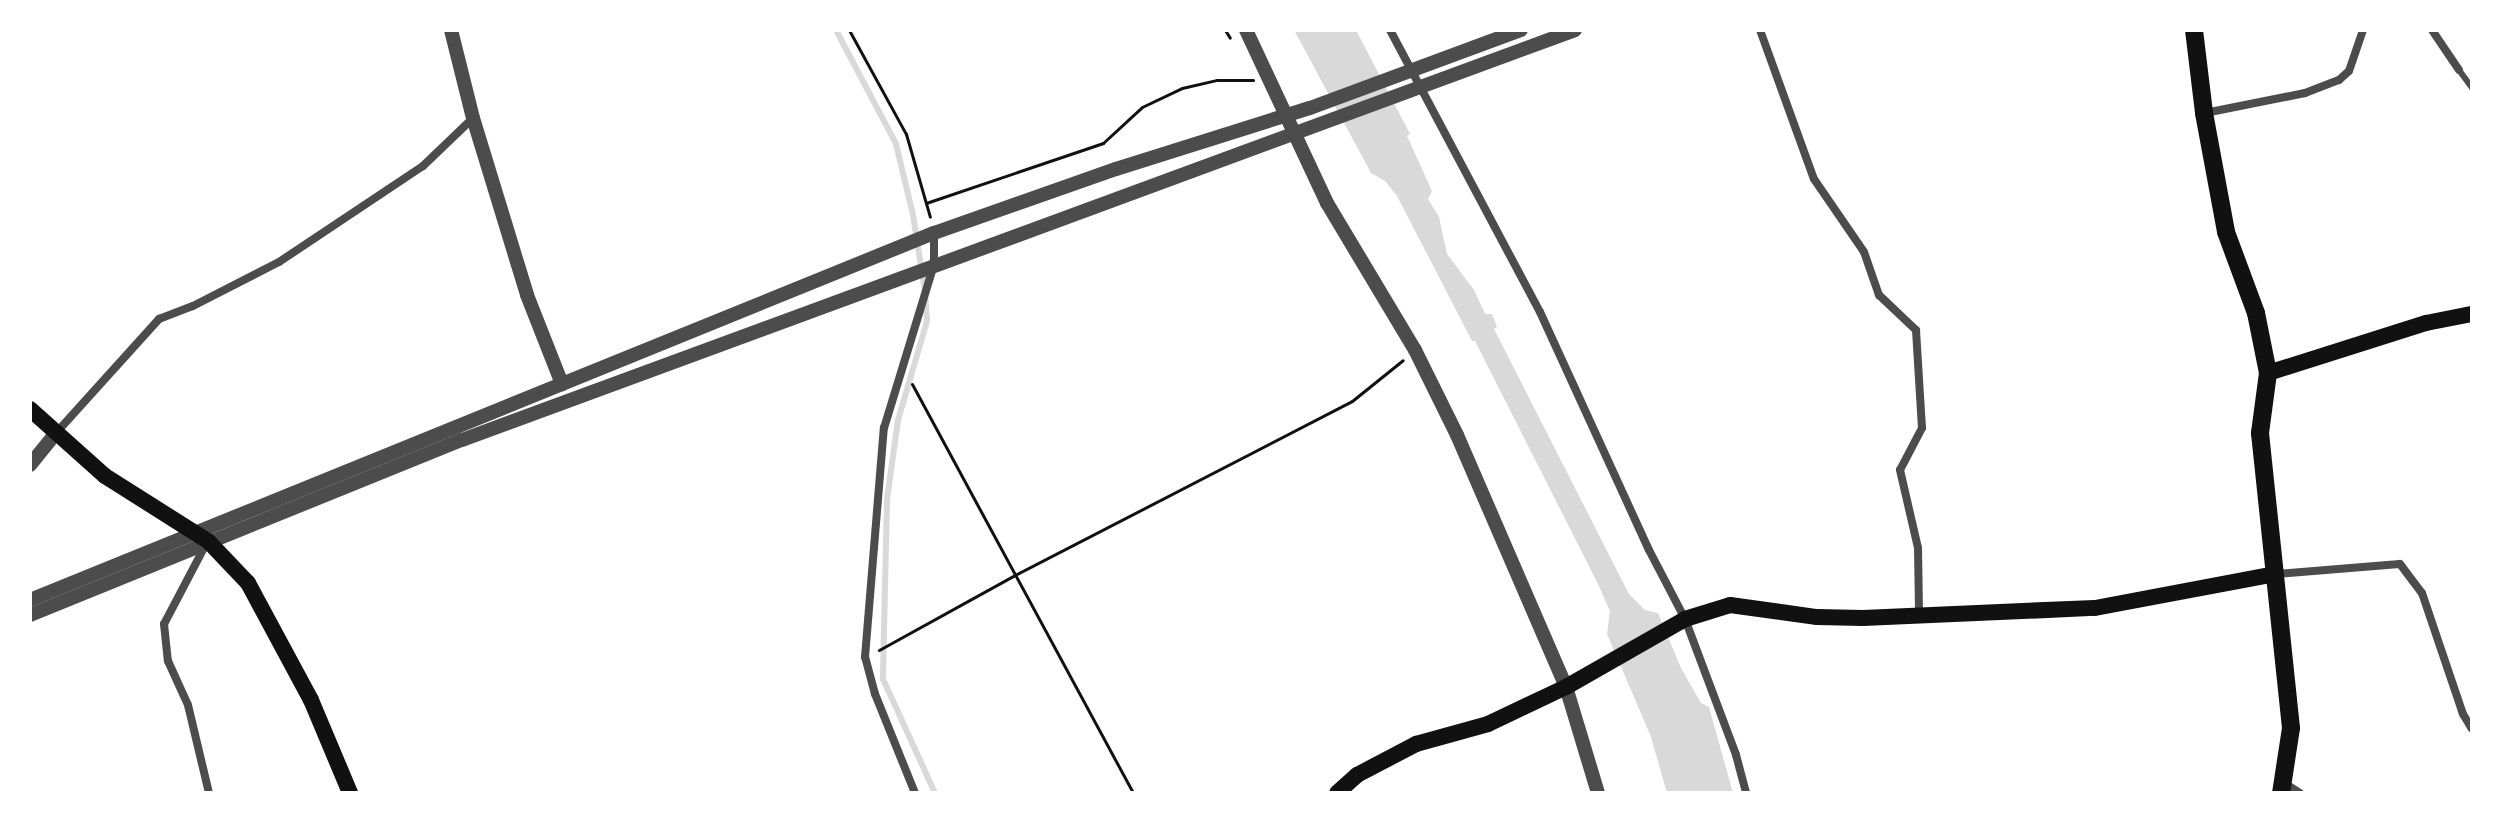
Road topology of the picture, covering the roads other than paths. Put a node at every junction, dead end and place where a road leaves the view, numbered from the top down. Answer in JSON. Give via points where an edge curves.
{"nodes":[{"id":1,"x":451,"y":30,"type":"edge"},
{"id":2,"x":1246,"y":30,"type":"edge"},
{"id":3,"x":1390,"y":30,"type":"edge"},
{"id":4,"x":1521,"y":30,"type":"edge"},
{"id":5,"x":1575,"y":30,"type":"edge"},
{"id":6,"x":1760,"y":30,"type":"edge"},
{"id":7,"x":2194,"y":30,"type":"edge"},
{"id":8,"x":2363,"y":30,"type":"edge"},
{"id":9,"x":2432,"y":30,"type":"edge"},
{"id":10,"x":2459,"y":70,"type":"joint"},
{"id":11,"x":1410,"y":71,"type":"junction"},
{"id":12,"x":1418,"y":88,"type":"junction"},
{"id":13,"x":2472,"y":88,"type":"edge"},
{"id":14,"x":2204,"y":113,"type":"junction"},
{"id":15,"x":1286,"y":115,"type":"junction"},
{"id":16,"x":473,"y":118,"type":"junction"},
{"id":17,"x":1294,"y":134,"type":"junction"},
{"id":18,"x":934,"y":233,"type":"junction"},
{"id":19,"x":934,"y":264,"type":"junction"},
{"id":20,"x":2472,"y":314,"type":"edge"},
{"id":21,"x":2268,"y":373,"type":"junction"},
{"id":22,"x":562,"y":384,"type":"junction"},
{"id":23,"x":30,"y":409,"type":"edge"},
{"id":24,"x":56,"y":433,"type":"junction"},
{"id":25,"x":30,"y":465,"type":"edge"},
{"id":26,"x":202,"y":537,"type":"junction"},
{"id":27,"x":2275,"y":574,"type":"junction"},
{"id":28,"x":30,"y":600,"type":"edge"},
{"id":29,"x":1919,"y":614,"type":"junction"},
{"id":30,"x":30,"y":615,"type":"edge"},
{"id":31,"x":1679,"y":623,"type":"junction"},
{"id":32,"x":1566,"y":687,"type":"junction"},
{"id":33,"x":2472,"y":729,"type":"edge"},
{"id":34,"x":2288,"y":790,"type":"edge"},
{"id":35,"x":209,"y":793,"type":"edge"},
{"id":36,"x":350,"y":793,"type":"edge"},
{"id":37,"x":915,"y":793,"type":"edge"},
{"id":38,"x":1337,"y":793,"type":"edge"},
{"id":39,"x":1598,"y":793,"type":"edge"},
{"id":40,"x":1746,"y":793,"type":"edge"}],
"edges":[{"from":1,"to":16,"type":"street"},
{"from":2,"to":15,"type":"street"},
{"from":3,"to":11,"type":"street"},
{"from":4,"to":11,"type":"street"},
{"from":5,"to":12,"type":"street"},
{"from":6,"to":29,"type":"street","via":[[1814,179],[1864,252],[1879,295],[1916,330],[1922,428],[1900,470],[1918,548]]},
{"from":7,"to":14,"type":"main road"},
{"from":8,"to":14,"type":"street","via":[[2349,71],[2339,80],[2305,93]]},
{"from":9,"to":10,"type":"street"},
{"from":10,"to":13,"type":"lane"},
{"from":11,"to":12,"type":"street"},
{"from":11,"to":15,"type":"street"},
{"from":12,"to":17,"type":"street"},
{"from":12,"to":31,"type":"street","via":[[1540,312]]},
{"from":14,"to":21,"type":"main road","via":[[2226,232],[2256,313]]},
{"from":15,"to":17,"type":"street"},
{"from":15,"to":18,"type":"street"},
{"from":16,"to":22,"type":"street","via":[[527,295]]},
{"from":16,"to":24,"type":"street","via":[[423,166],[279,262],[159,319]]},
{"from":17,"to":19,"type":"street"},
{"from":17,"to":32,"type":"street","via":[[1457,435]]},
{"from":18,"to":19,"type":"street"},
{"from":18,"to":22,"type":"street"},
{"from":19,"to":26,"type":"street"},
{"from":19,"to":37,"type":"street","via":[[884,428],[865,657]]},
{"from":20,"to":21,"type":"main road","via":[[2426,323]]},
{"from":21,"to":27,"type":"main road","via":[[2260,433]]},
{"from":22,"to":26,"type":"street"},
{"from":23,"to":24,"type":"main road"},
{"from":24,"to":25,"type":"street"},
{"from":24,"to":26,"type":"main road","via":[[105,476]]},
{"from":26,"to":28,"type":"street","via":[[122,560]]},
{"from":26,"to":30,"type":"street"},
{"from":26,"to":35,"type":"street","via":[[164,624],[168,661],[188,705]]},
{"from":26,"to":36,"type":"main road","via":[[248,583],[271,621]]},
{"from":27,"to":29,"type":"main road","via":[[2095,608]]},
{"from":27,"to":33,"type":"street","via":[[2400,564],[2422,593]]},
{"from":27,"to":34,"type":"main road","via":[[2291,728]]},
{"from":29,"to":31,"type":"main road","via":[[1817,617],[1730,605]]},
{"from":31,"to":32,"type":"main road"},
{"from":31,"to":40,"type":"street"},
{"from":32,"to":38,"type":"main road","via":[[1488,724],[1416,744],[1357,775]]},
{"from":32,"to":39,"type":"street"}]}
